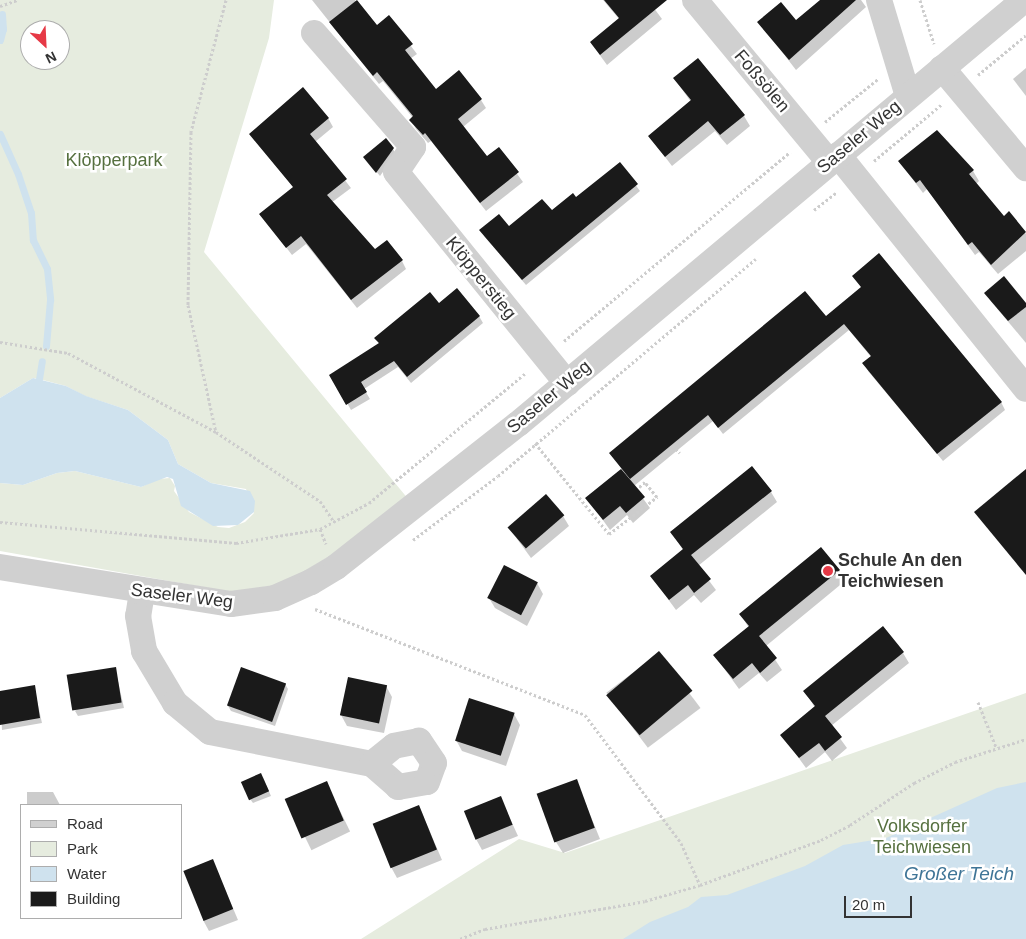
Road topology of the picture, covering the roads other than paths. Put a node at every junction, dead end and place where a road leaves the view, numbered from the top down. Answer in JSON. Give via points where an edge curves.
{"nodes":[{"id":1,"x":695,"y":0,"type":"edge"},
{"id":2,"x":879,"y":0,"type":"edge"},
{"id":3,"x":1024,"y":0,"type":"edge"},
{"id":4,"x":314,"y":33,"type":"dead end"},
{"id":5,"x":942,"y":68,"type":"junction"},
{"id":6,"x":908,"y":96,"type":"junction"},
{"id":7,"x":833,"y":158,"type":"junction"},
{"id":8,"x":1026,"y":168,"type":"edge"},
{"id":9,"x":567,"y":383,"type":"junction"},
{"id":10,"x":1026,"y":389,"type":"edge"},
{"id":11,"x":0,"y":567,"type":"edge"},
{"id":12,"x":142,"y":592,"type":"junction"},
{"id":13,"x":372,"y":764,"type":"dead end"}],
"edges":[{"from":1,"to":7,"type":"street","name":"Foßsölen","via":[[808,137]]},
{"from":2,"to":6,"type":"street"},
{"from":3,"to":5,"type":"street","name":"Saseler Weg"},
{"from":4,"to":9,"type":"street","name":"Klöpperstieg","via":[[413,147],[396,172]]},
{"from":5,"to":6,"type":"street","name":"Saseler Weg"},
{"from":5,"to":8,"type":"street"},
{"from":6,"to":7,"type":"street","name":"Saseler Weg"},
{"from":7,"to":9,"type":"street","name":"Saseler Weg"},
{"from":7,"to":10,"type":"street","name":"Foßsölen"},
{"from":9,"to":12,"type":"street","name":"Saseler Weg","via":[[336,567],[290,594],[232,604]]},
{"from":11,"to":12,"type":"street","name":"Saseler Weg"},
{"from":12,"to":13,"type":"street","via":[[138,616],[144,651],[175,703],[210,732]]}]}
